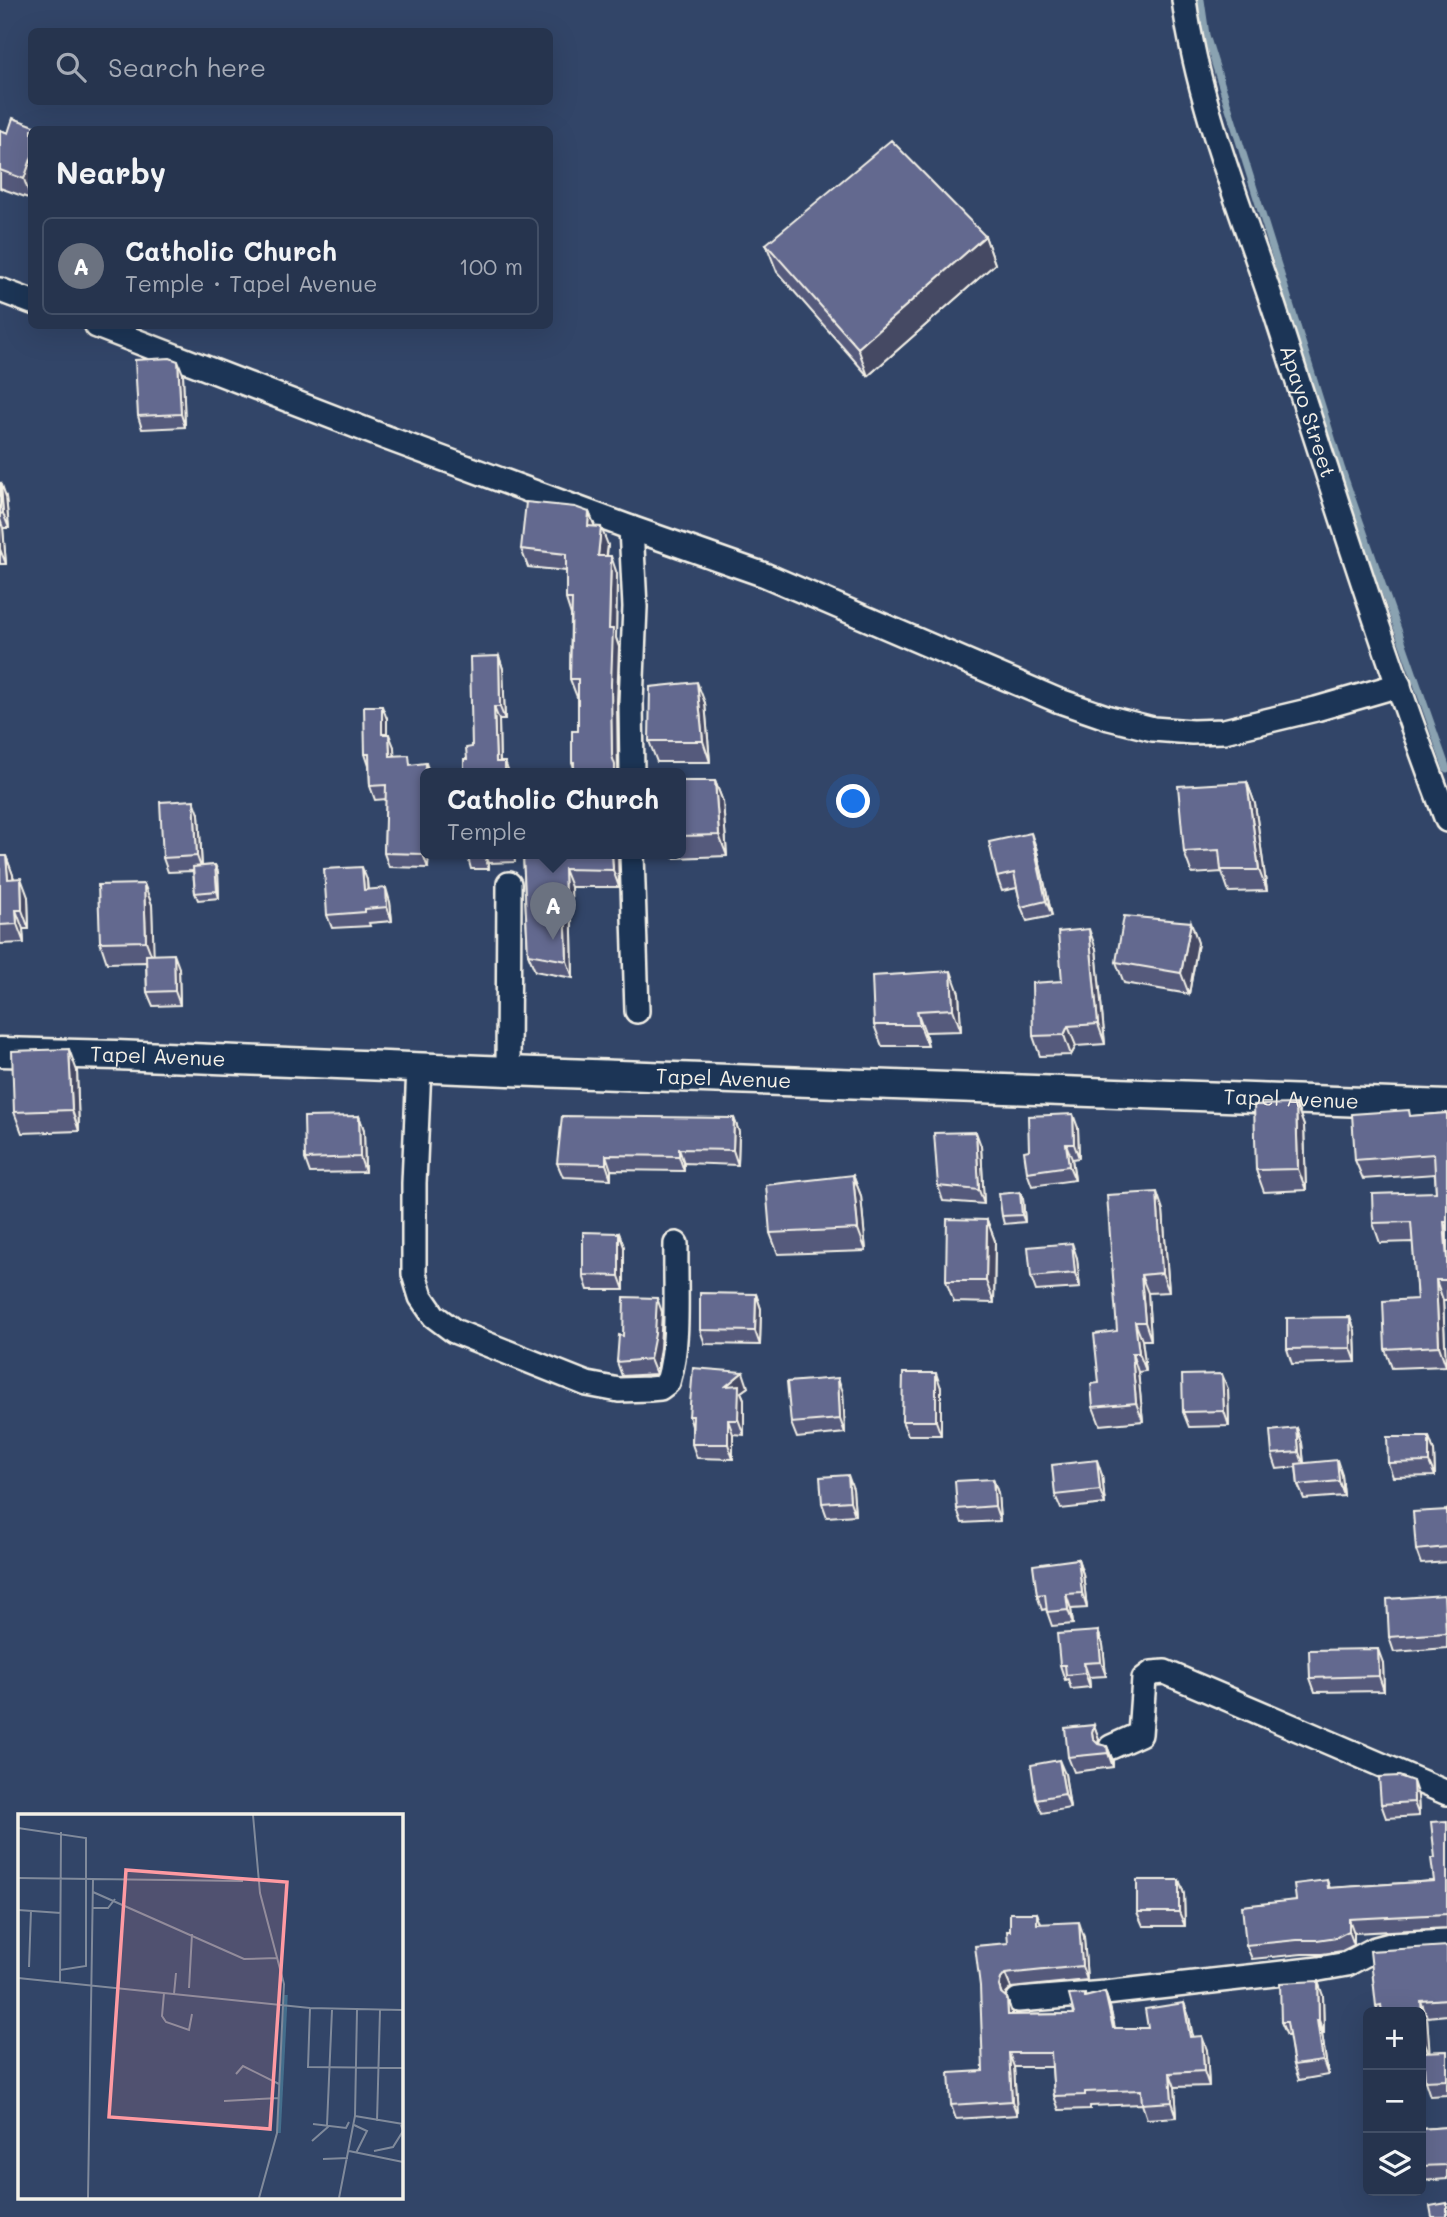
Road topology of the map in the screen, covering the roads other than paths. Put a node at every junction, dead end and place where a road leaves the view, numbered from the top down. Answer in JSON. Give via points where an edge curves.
{"nodes":[{"id":1,"x":1184,"y":0,"type":"edge"},
{"id":2,"x":0,"y":290,"type":"edge"},
{"id":3,"x":28,"y":300,"type":"edge"},
{"id":4,"x":105,"y":329,"type":"edge"},
{"id":5,"x":631,"y":528,"type":"junction"},
{"id":6,"x":1399,"y":685,"type":"junction"},
{"id":7,"x":632,"y":768,"type":"edge"},
{"id":8,"x":1447,"y":820,"type":"edge"},
{"id":9,"x":632,"y":859,"type":"edge"},
{"id":10,"x":509,"y":884,"type":"dead end"},
{"id":11,"x":637,"y":1011,"type":"dead end"},
{"id":12,"x":0,"y":1052,"type":"edge"},
{"id":13,"x":419,"y":1067,"type":"junction"},
{"id":14,"x":508,"y":1071,"type":"junction"},
{"id":15,"x":1447,"y":1105,"type":"edge"},
{"id":16,"x":676,"y":1244,"type":"dead end"},
{"id":17,"x":1111,"y":1747,"type":"dead end"},
{"id":18,"x":1447,"y":1793,"type":"edge"},
{"id":19,"x":1447,"y":1942,"type":"edge"},
{"id":20,"x":1018,"y":2000,"type":"dead end"}],
"edges":[{"from":1,"to":6,"type":"street","name":"Apayo Street","via":[[1208,115]]},
{"from":2,"to":3,"type":"street"},
{"from":4,"to":5,"type":"street"},
{"from":5,"to":6,"type":"street","via":[[765,575],[1057,700],[1153,729],[1224,731]]},
{"from":5,"to":7,"type":"street","via":[[635,607]]},
{"from":6,"to":8,"type":"street","name":"Apayo Street"},
{"from":9,"to":11,"type":"street"},
{"from":10,"to":14,"type":"street"},
{"from":12,"to":13,"type":"street","name":"Tapel Avenue"},
{"from":13,"to":14,"type":"street","name":"Tapel Avenue"},
{"from":13,"to":16,"type":"street","via":[[414,1274],[421,1297],[434,1316],[454,1331],[587,1384],[619,1391],[660,1388],[671,1371]]},
{"from":14,"to":15,"type":"street","name":"Tapel Avenue"},
{"from":17,"to":18,"type":"street","via":[[1140,1734],[1144,1679],[1164,1672]]},
{"from":19,"to":20,"type":"street","via":[[1390,1945],[1348,1964],[1319,1969]]}]}
